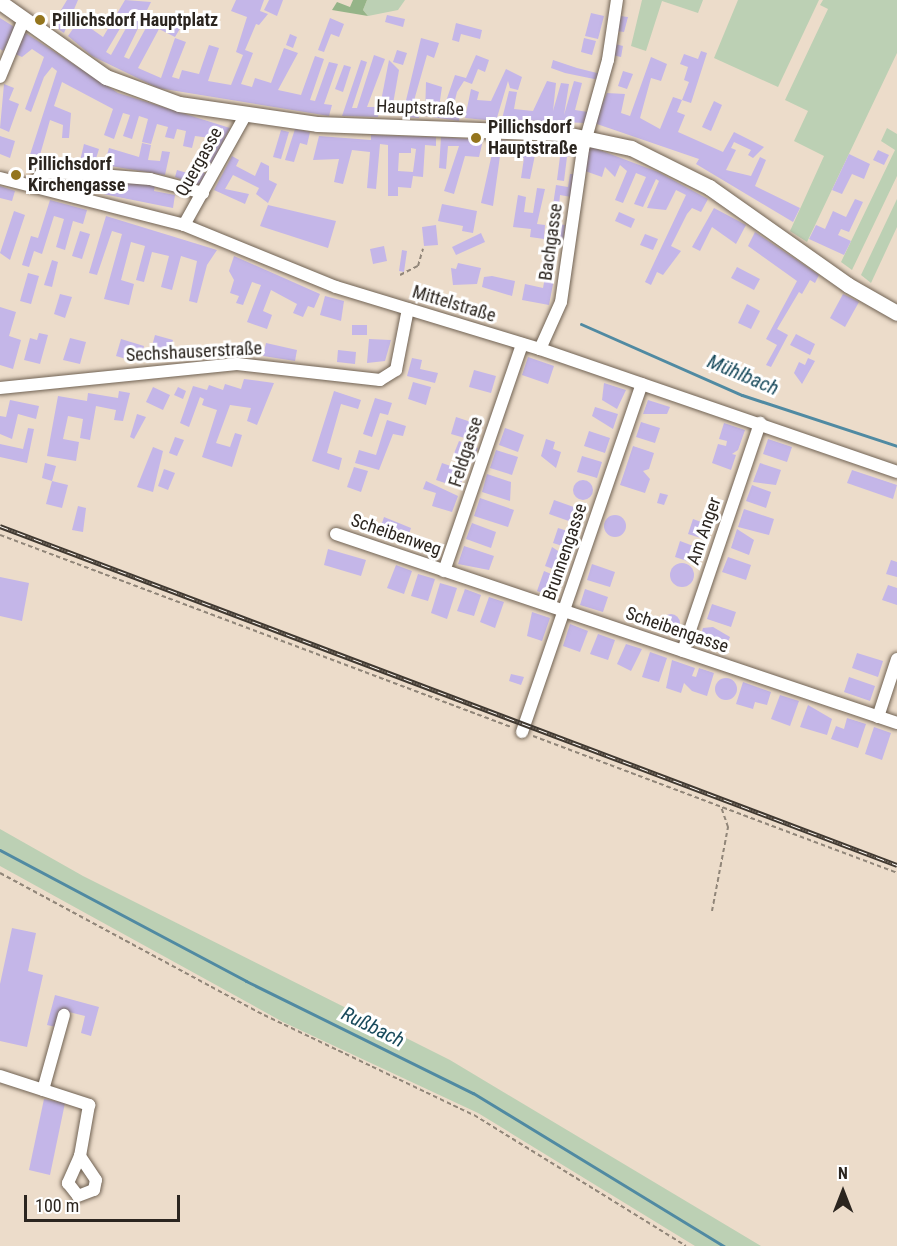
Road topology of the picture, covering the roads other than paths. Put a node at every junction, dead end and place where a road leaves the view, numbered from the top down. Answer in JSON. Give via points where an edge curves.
{"nodes":[{"id":1,"x":617,"y":0,"type":"edge"},
{"id":2,"x":0,"y":2,"type":"edge"},
{"id":3,"x":24,"y":19,"type":"junction"},
{"id":4,"x":0,"y":77,"type":"edge"},
{"id":5,"x":245,"y":116,"type":"junction"},
{"id":6,"x":585,"y":136,"type":"junction"},
{"id":7,"x":0,"y":178,"type":"edge"},
{"id":8,"x":33,"y":187,"type":"junction"},
{"id":9,"x":203,"y":193,"type":"junction"},
{"id":10,"x":184,"y":225,"type":"junction"},
{"id":11,"x":408,"y":309,"type":"junction"},
{"id":12,"x":897,"y":313,"type":"edge"},
{"id":13,"x":522,"y":344,"type":"junction"},
{"id":14,"x":540,"y":349,"type":"junction"},
{"id":15,"x":642,"y":384,"type":"junction"},
{"id":16,"x":0,"y":387,"type":"edge"},
{"id":17,"x":760,"y":423,"type":"junction"},
{"id":18,"x":897,"y":472,"type":"edge"},
{"id":19,"x":336,"y":534,"type":"dead end"},
{"id":20,"x":444,"y":571,"type":"junction"},
{"id":21,"x":564,"y":610,"type":"junction"},
{"id":22,"x":682,"y":651,"type":"junction"},
{"id":23,"x":897,"y":659,"type":"edge"},
{"id":24,"x":878,"y":717,"type":"junction"},
{"id":25,"x":897,"y":723,"type":"edge"},
{"id":26,"x":522,"y":732,"type":"road end"},
{"id":27,"x":64,"y":1015,"type":"dead end"},
{"id":28,"x":0,"y":1076,"type":"edge"},
{"id":29,"x":44,"y":1090,"type":"junction"},
{"id":30,"x":80,"y":1156,"type":"dead end"}],
"edges":[{"from":1,"to":6,"type":"street","name":"Bachgasse","via":[[608,60]]},
{"from":2,"to":3,"type":"main road","name":"Hauptstraße"},
{"from":3,"to":4,"type":"street"},
{"from":3,"to":5,"type":"main road","name":"Hauptstraße","via":[[135,91]]},
{"from":5,"to":6,"type":"main road","name":"Hauptstraße","via":[[342,126]]},
{"from":5,"to":9,"type":"street","name":"Quergasse"},
{"from":6,"to":12,"type":"main road","name":"Hauptstraße","via":[[631,148],[680,171]]},
{"from":6,"to":14,"type":"street","name":"Bachgasse","via":[[561,303]]},
{"from":7,"to":8,"type":"street","name":"Mittelstraße"},
{"from":8,"to":9,"type":"street","via":[[42,172],[76,173],[150,179]]},
{"from":8,"to":10,"type":"street","name":"Mittelstraße"},
{"from":9,"to":10,"type":"street","name":"Quergasse"},
{"from":10,"to":11,"type":"street","name":"Mittelstraße","via":[[336,287]]},
{"from":11,"to":13,"type":"street","name":"Mittelstraße"},
{"from":11,"to":16,"type":"street","name":"Sechshauserstraße","via":[[396,370],[380,380],[237,364]]},
{"from":13,"to":14,"type":"street","name":"Mittelstraße"},
{"from":13,"to":20,"type":"street","name":"Feldgasse"},
{"from":14,"to":15,"type":"street","name":"Mittelstraße"},
{"from":15,"to":17,"type":"street","name":"Mittelstraße"},
{"from":15,"to":21,"type":"street","name":"Brunnengasse"},
{"from":17,"to":18,"type":"street","name":"Mittelstraße"},
{"from":17,"to":22,"type":"street","name":"Am Anger"},
{"from":19,"to":20,"type":"street","name":"Scheibenweg"},
{"from":20,"to":21,"type":"street","name":"Scheibengasse"},
{"from":21,"to":22,"type":"street","name":"Scheibengasse"},
{"from":21,"to":26,"type":"street","name":"Brunnengasse"},
{"from":22,"to":24,"type":"street","name":"Scheibengasse"},
{"from":23,"to":24,"type":"street"},
{"from":24,"to":25,"type":"street","name":"Scheibengasse"},
{"from":27,"to":29,"type":"street"},
{"from":28,"to":29,"type":"street"},
{"from":29,"to":30,"type":"street","via":[[89,1105]]}]}
